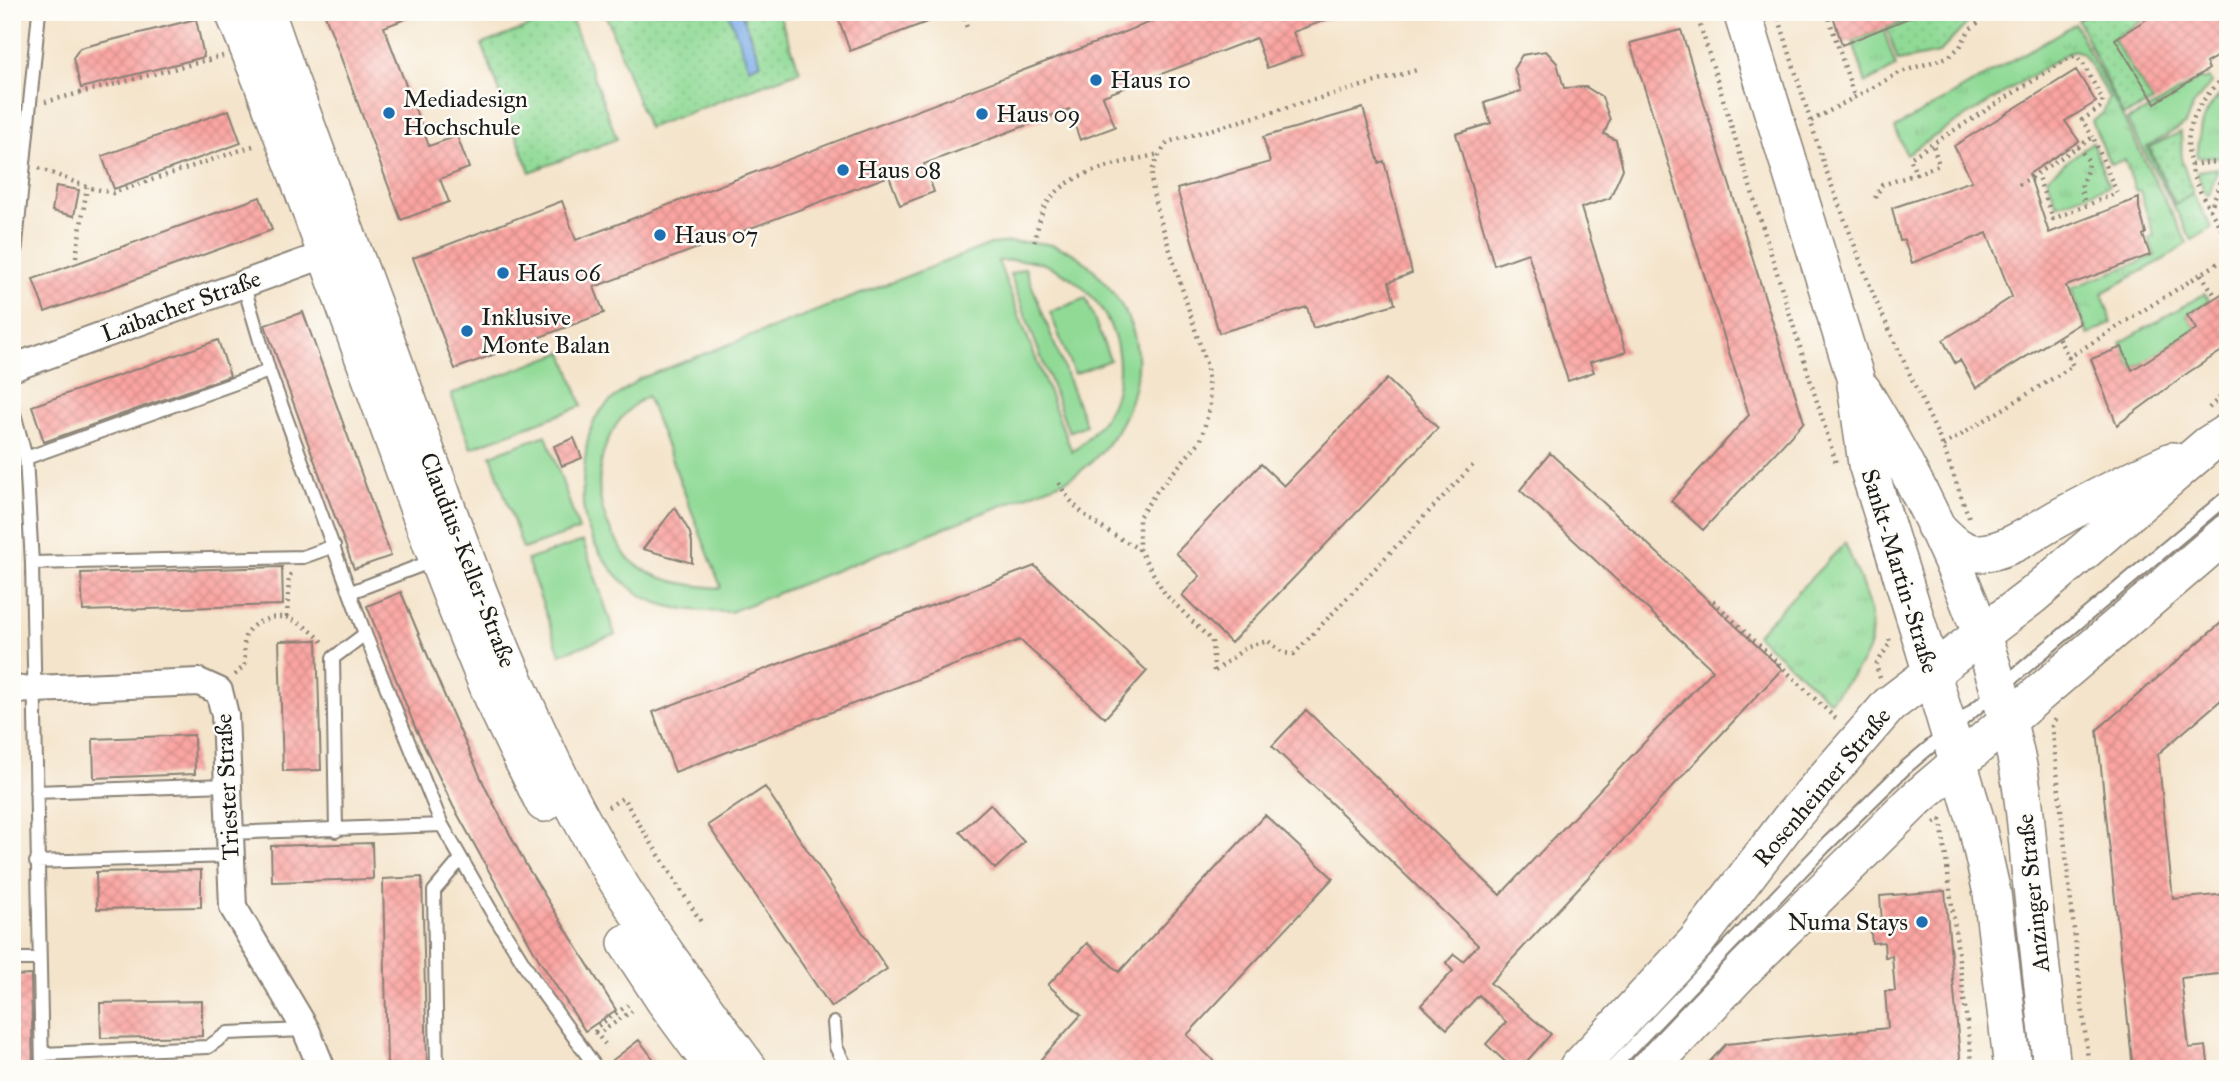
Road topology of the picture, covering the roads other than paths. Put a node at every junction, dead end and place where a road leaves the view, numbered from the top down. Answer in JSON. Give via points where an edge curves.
{"nodes":[{"id":1,"x":39,"y":12,"type":"edge"},
{"id":2,"x":234,"y":12,"type":"edge"},
{"id":3,"x":266,"y":12,"type":"edge"},
{"id":4,"x":1742,"y":12,"type":"edge"},
{"id":5,"x":338,"y":249,"type":"junction"},
{"id":6,"x":243,"y":283,"type":"junction"},
{"id":7,"x":12,"y":284,"type":"edge"},
{"id":8,"x":12,"y":368,"type":"edge"},
{"id":9,"x":269,"y":370,"type":"junction"},
{"id":10,"x":1855,"y":377,"type":"junction"},
{"id":11,"x":12,"y":406,"type":"edge"},
{"id":12,"x":2218,"y":438,"type":"edge"},
{"id":13,"x":26,"y":458,"type":"junction"},
{"id":14,"x":2228,"y":496,"type":"edge"},
{"id":15,"x":1952,"y":522,"type":"junction"},
{"id":16,"x":2228,"y":532,"type":"edge"},
{"id":17,"x":334,"y":547,"type":"junction"},
{"id":18,"x":438,"y":559,"type":"junction"},
{"id":19,"x":32,"y":563,"type":"junction"},
{"id":20,"x":351,"y":592,"type":"junction"},
{"id":21,"x":365,"y":634,"type":"junction"},
{"id":22,"x":1983,"y":634,"type":"junction"},
{"id":23,"x":1931,"y":673,"type":"junction"},
{"id":24,"x":23,"y":690,"type":"edge"},
{"id":25,"x":2003,"y":704,"type":"junction"},
{"id":26,"x":1954,"y":748,"type":"junction"},
{"id":27,"x":226,"y":785,"type":"junction"},
{"id":28,"x":36,"y":792,"type":"junction"},
{"id":29,"x":443,"y":825,"type":"junction"},
{"id":30,"x":336,"y":831,"type":"junction"},
{"id":31,"x":230,"y":845,"type":"junction"},
{"id":32,"x":461,"y":859,"type":"junction"},
{"id":33,"x":36,"y":862,"type":"junction"},
{"id":34,"x":12,"y":959,"type":"edge"},
{"id":35,"x":39,"y":959,"type":"junction"},
{"id":36,"x":834,"y":1023,"type":"dead end"},
{"id":37,"x":306,"y":1030,"type":"junction"},
{"id":38,"x":41,"y":1054,"type":"junction"},
{"id":39,"x":42,"y":1069,"type":"edge"},
{"id":40,"x":322,"y":1069,"type":"edge"},
{"id":41,"x":438,"y":1069,"type":"edge"},
{"id":42,"x":597,"y":1069,"type":"edge"},
{"id":43,"x":715,"y":1069,"type":"edge"},
{"id":44,"x":749,"y":1069,"type":"edge"},
{"id":45,"x":847,"y":1069,"type":"edge"},
{"id":46,"x":1577,"y":1069,"type":"edge"},
{"id":47,"x":1611,"y":1069,"type":"edge"},
{"id":48,"x":1649,"y":1069,"type":"edge"},
{"id":49,"x":2013,"y":1069,"type":"edge"},
{"id":50,"x":2052,"y":1069,"type":"edge"}],
"edges":[{"from":1,"to":7,"type":"lane"},
{"from":2,"to":5,"type":"main road","name":"Claudius-Keller-Straße","via":[[283,133]]},
{"from":3,"to":5,"type":"main road","name":"Claudius-Keller-Straße"},
{"from":4,"to":10,"type":"main road","name":"Sankt-Martin-Straße"},
{"from":5,"to":6,"type":"street","name":"Laibacher Straße"},
{"from":5,"to":18,"type":"main road","name":"Claudius-Keller-Straße"},
{"from":5,"to":44,"type":"main road","name":"Claudius-Keller-Straße","via":[[516,682],[565,789],[607,866],[668,960]]},
{"from":6,"to":8,"type":"street","name":"Laibacher Straße"},
{"from":6,"to":9,"type":"lane"},
{"from":9,"to":13,"type":"lane"},
{"from":9,"to":17,"type":"lane"},
{"from":10,"to":15,"type":"main road","name":"Sankt-Martin-Straße","via":[[1896,446]]},
{"from":10,"to":23,"type":"main road","name":"Sankt-Martin-Straße","via":[[1867,464]]},
{"from":11,"to":13,"type":"lane"},
{"from":12,"to":15,"type":"main road","via":[[2130,479],[2007,546],[1979,553],[1964,550],[1952,544]]},
{"from":12,"to":22,"type":"main road","name":"Rosenheimer Straße"},
{"from":13,"to":19,"type":"lane"},
{"from":14,"to":25,"type":"lane","name":"Rosenheimer Straße"},
{"from":15,"to":22,"type":"main road","name":"Sankt-Martin-Straße"},
{"from":16,"to":25,"type":"main road","name":"Rosenheimer Straße"},
{"from":17,"to":19,"type":"lane","via":[[303,557]]},
{"from":17,"to":20,"type":"lane"},
{"from":18,"to":20,"type":"lane"},
{"from":18,"to":43,"type":"main road","name":"Claudius-Keller-Straße","via":[[490,690],[550,814],[585,878]]},
{"from":19,"to":24,"type":"lane"},
{"from":20,"to":21,"type":"lane"},
{"from":21,"to":29,"type":"lane"},
{"from":21,"to":30,"type":"lane","via":[[333,658]]},
{"from":22,"to":23,"type":"main road","name":"Rosenheimer Straße"},
{"from":22,"to":25,"type":"main road","name":"Sankt-Martin-Straße"},
{"from":23,"to":26,"type":"main road","name":"Sankt-Martin-Straße"},
{"from":23,"to":46,"type":"main road","name":"Rosenheimer Straße","via":[[1889,705],[1791,818],[1696,942]]},
{"from":24,"to":27,"type":"street","name":"Triester Straße","via":[[199,682],[219,691],[225,715]]},
{"from":24,"to":28,"type":"lane"},
{"from":25,"to":26,"type":"main road","name":"Rosenheimer Straße"},
{"from":25,"to":50,"type":"main road","name":"Anzinger Straße","via":[[2022,786]]},
{"from":26,"to":47,"type":"lane","name":"Rosenheimer Straße","via":[[1906,767]]},
{"from":26,"to":48,"type":"main road","name":"Rosenheimer Straße","via":[[1916,799]]},
{"from":26,"to":49,"type":"main road","name":"Anzinger Straße","via":[[1992,893]]},
{"from":27,"to":28,"type":"lane"},
{"from":27,"to":31,"type":"street","name":"Triester Straße"},
{"from":28,"to":33,"type":"lane"},
{"from":29,"to":30,"type":"lane"},
{"from":29,"to":32,"type":"lane"},
{"from":30,"to":31,"type":"lane"},
{"from":31,"to":33,"type":"lane"},
{"from":31,"to":37,"type":"street","name":"Triester Straße","via":[[233,907]]},
{"from":32,"to":41,"type":"lane","via":[[434,891]]},
{"from":32,"to":42,"type":"lane","via":[[539,988]]},
{"from":33,"to":35,"type":"lane"},
{"from":34,"to":35,"type":"lane"},
{"from":35,"to":38,"type":"lane"},
{"from":36,"to":45,"type":"lane","via":[[836,1047]]},
{"from":37,"to":38,"type":"lane","via":[[228,1032],[208,1047]]},
{"from":37,"to":40,"type":"street","name":"Triester Straße"},
{"from":38,"to":39,"type":"lane"}]}
